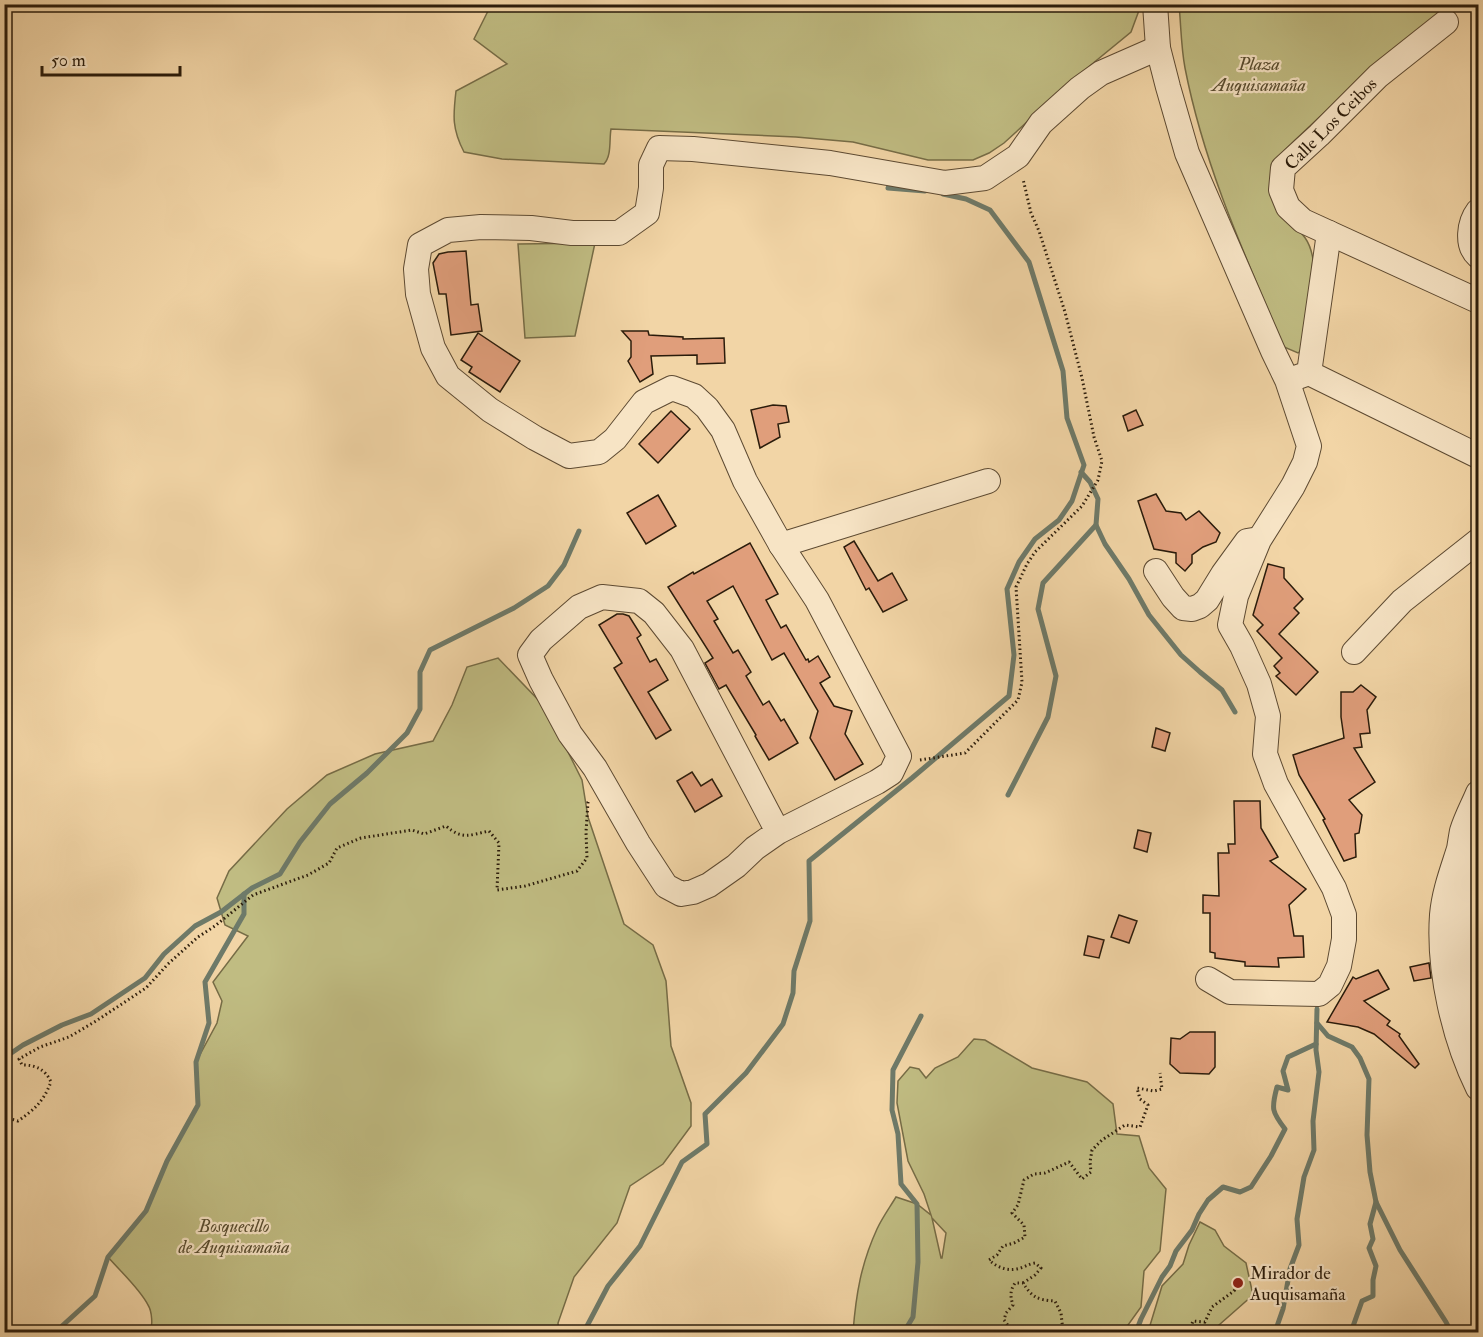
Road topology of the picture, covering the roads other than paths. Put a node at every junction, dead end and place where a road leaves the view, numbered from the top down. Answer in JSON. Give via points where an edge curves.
{"nodes":[{"id":1,"x":1155,"y":4,"type":"edge"},
{"id":2,"x":1446,"y":22,"type":"dead end"},
{"id":3,"x":1158,"y":48,"type":"junction"},
{"id":4,"x":1479,"y":211,"type":"edge"},
{"id":5,"x":1329,"y":233,"type":"junction"},
{"id":6,"x":1479,"y":256,"type":"edge"},
{"id":7,"x":1479,"y":301,"type":"edge"},
{"id":8,"x":1298,"y":377,"type":"junction"},
{"id":9,"x":1479,"y":456,"type":"edge"},
{"id":10,"x":988,"y":481,"type":"dead end"},
{"id":11,"x":1259,"y":540,"type":"junction"},
{"id":12,"x":1479,"y":541,"type":"edge"},
{"id":13,"x":781,"y":545,"type":"junction"},
{"id":14,"x":1156,"y":571,"type":"dead end"},
{"id":15,"x":1354,"y":652,"type":"dead end"},
{"id":16,"x":1479,"y":793,"type":"edge"},
{"id":17,"x":778,"y":832,"type":"junction"},
{"id":18,"x":1471,"y":846,"type":"edge"},
{"id":19,"x":1450,"y":940,"type":"junction"},
{"id":20,"x":1208,"y":979,"type":"dead end"},
{"id":21,"x":1479,"y":1046,"type":"edge"},
{"id":22,"x":1479,"y":1088,"type":"edge"}],
"edges":[{"from":1,"to":3,"type":"street"},
{"from":2,"to":5,"type":"street","name":"Calle Los Ceibos","via":[[1378,76],[1283,168],[1281,189],[1287,207]]},
{"from":3,"to":8,"type":"street","via":[[1187,153],[1273,351]]},
{"from":3,"to":13,"type":"street","via":[[1101,73],[1080,88],[1041,123],[1018,156],[985,178],[945,183],[830,162],[659,148],[647,213],[620,233],[482,227],[448,230],[420,245],[416,269],[418,294],[434,348],[448,376],[490,410],[569,456],[598,452],[615,439],[644,402],[672,388],[694,396],[723,430],[745,481]]},
{"from":4,"to":6,"type":"street","via":[[1469,232],[1474,253]]},
{"from":5,"to":7,"type":"street"},
{"from":5,"to":8,"type":"street"},
{"from":8,"to":9,"type":"street"},
{"from":8,"to":11,"type":"street","via":[[1309,446],[1293,486]]},
{"from":10,"to":13,"type":"street"},
{"from":11,"to":14,"type":"street","via":[[1247,541],[1207,600],[1192,609],[1183,608]]},
{"from":11,"to":20,"type":"street","via":[[1236,596],[1230,625],[1259,684],[1268,717],[1265,754],[1276,784],[1334,888],[1344,915],[1344,939],[1339,966],[1330,985],[1319,994],[1230,993]]},
{"from":12,"to":15,"type":"street","via":[[1402,601]]},
{"from":13,"to":17,"type":"street","via":[[817,600],[899,756],[891,773],[877,782]]},
{"from":16,"to":18,"type":"street","via":[[1462,830]]},
{"from":17,"to":17,"type":"street","via":[[682,649],[654,613],[639,601],[602,597],[579,607],[541,640],[530,655],[541,680],[570,734],[666,886],[681,894],[709,885]]},
{"from":18,"to":19,"type":"street","via":[[1454,863],[1446,895],[1442,915]]},
{"from":19,"to":21,"type":"street"},
{"from":19,"to":22,"type":"street","via":[[1443,965],[1450,1006],[1459,1041]]}]}
